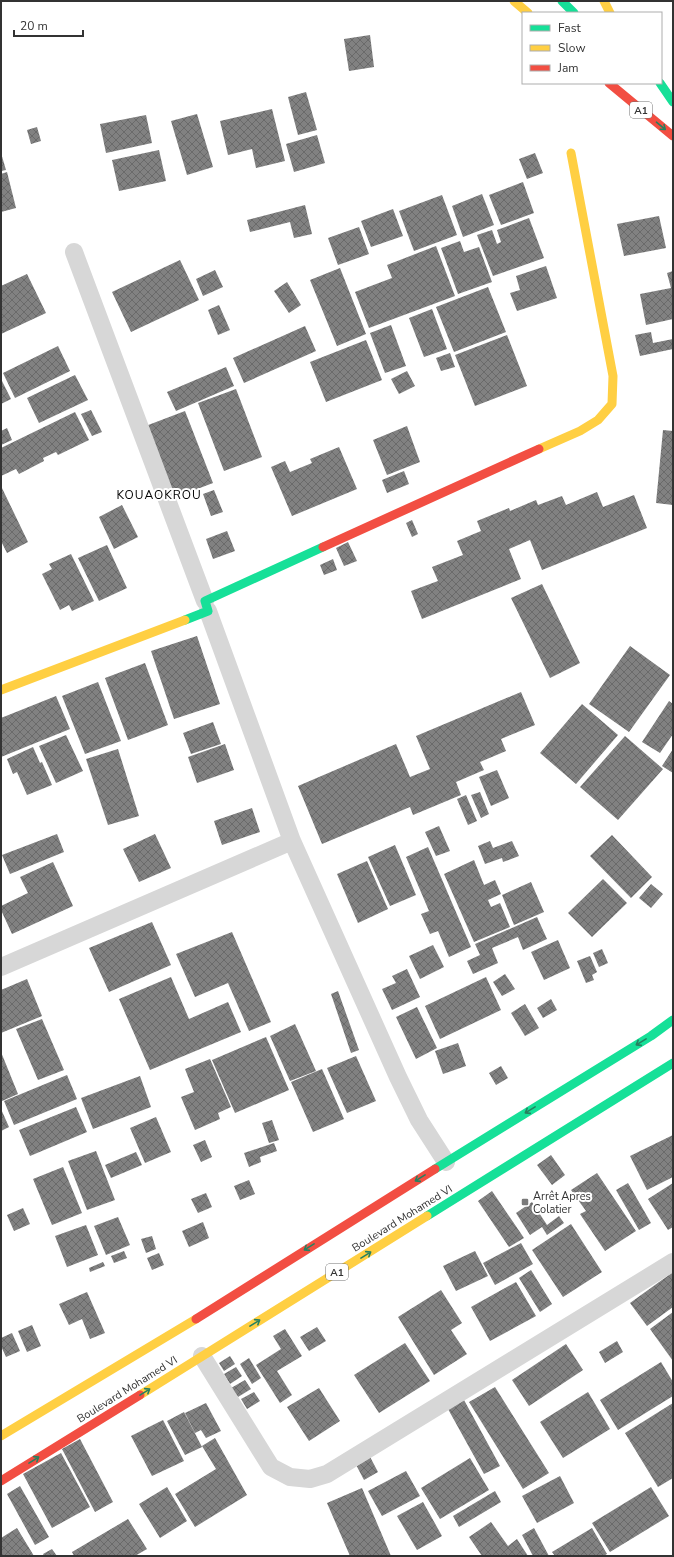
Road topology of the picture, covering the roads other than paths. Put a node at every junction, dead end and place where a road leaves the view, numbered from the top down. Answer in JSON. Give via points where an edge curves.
{"nodes":[{"id":1,"x":514,"y":1,"type":"edge"},
{"id":2,"x":562,"y":1,"type":"edge"},
{"id":3,"x":604,"y":1,"type":"edge"},
{"id":4,"x":527,"y":12,"type":"edge"},
{"id":5,"x":573,"y":12,"type":"edge"},
{"id":6,"x":610,"y":12,"type":"edge"},
{"id":7,"x":610,"y":84,"type":"edge"},
{"id":8,"x":650,"y":84,"type":"edge"},
{"id":9,"x":661,"y":84,"type":"edge"},
{"id":10,"x":673,"y":102,"type":"edge"},
{"id":11,"x":673,"y":106,"type":"edge"},
{"id":12,"x":673,"y":136,"type":"edge"},
{"id":13,"x":571,"y":153,"type":"dead end"},
{"id":14,"x":74,"y":252,"type":"dead end"},
{"id":15,"x":207,"y":606,"type":"junction"},
{"id":16,"x":1,"y":690,"type":"edge"},
{"id":17,"x":292,"y":841,"type":"junction"},
{"id":18,"x":1,"y":967,"type":"edge"},
{"id":19,"x":673,"y":1020,"type":"edge"},
{"id":20,"x":673,"y":1064,"type":"edge"},
{"id":21,"x":446,"y":1162,"type":"junction"},
{"id":22,"x":673,"y":1262,"type":"edge"},
{"id":23,"x":202,"y":1356,"type":"junction"},
{"id":24,"x":1,"y":1436,"type":"edge"},
{"id":25,"x":1,"y":1481,"type":"edge"}],
"edges":[{"from":1,"to":4,"type":"main road"},
{"from":2,"to":5,"type":"main road"},
{"from":3,"to":6,"type":"main road"},
{"from":7,"to":12,"type":"main road","number":"A1","one_way":true},
{"from":8,"to":11,"type":"main road","number":"A1"},
{"from":9,"to":10,"type":"main road"},
{"from":13,"to":15,"type":"main road","via":[[613,376],[612,404],[598,420],[580,431]]},
{"from":14,"to":15,"type":"street"},
{"from":15,"to":16,"type":"main road"},
{"from":15,"to":17,"type":"street"},
{"from":17,"to":18,"type":"street"},
{"from":17,"to":21,"type":"street","via":[[412,1106]]},
{"from":19,"to":21,"type":"main road","one_way":true},
{"from":23,"to":20,"type":"main road","name":"Boulevard Mohamed VI","number":"A1","one_way":true},
{"from":21,"to":24,"type":"main road","one_way":true,"via":[[189,1323]]},
{"from":22,"to":23,"type":"street","via":[[327,1474],[310,1479],[290,1477],[271,1467]]},
{"from":25,"to":23,"type":"main road","name":"Boulevard Mohamed VI","number":"A1","one_way":true}]}
